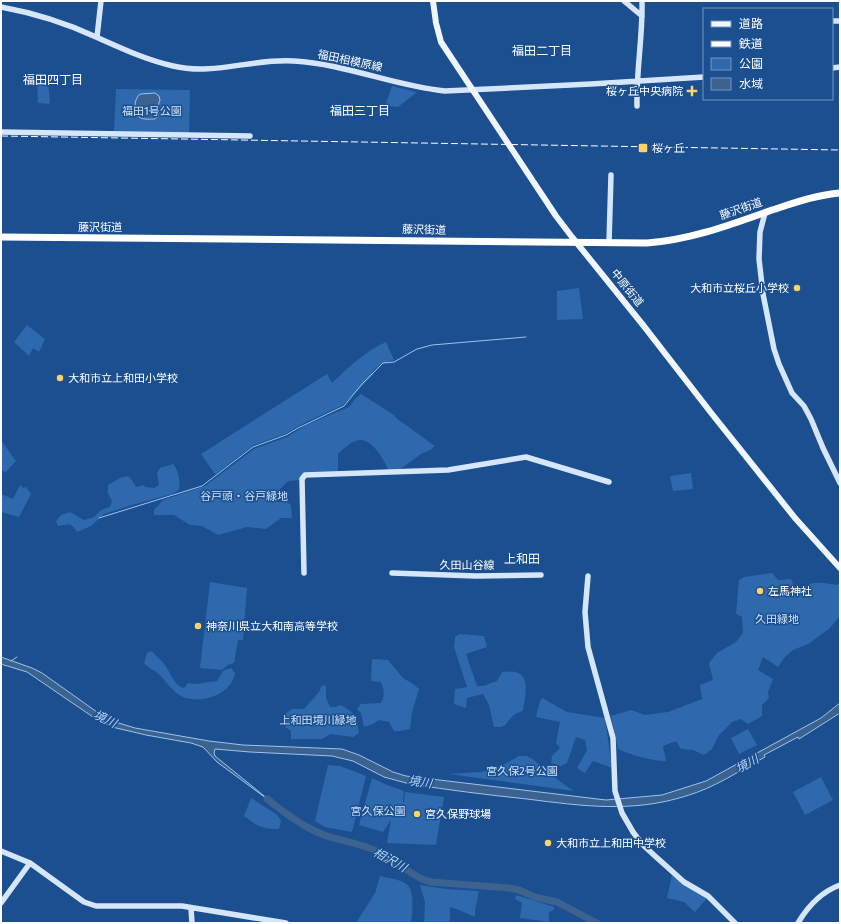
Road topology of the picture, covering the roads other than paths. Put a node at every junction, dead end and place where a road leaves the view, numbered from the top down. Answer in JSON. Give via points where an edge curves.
{"nodes":[{"id":1,"x":102,"y":1,"type":"edge"},
{"id":2,"x":433,"y":1,"type":"edge"},
{"id":3,"x":624,"y":1,"type":"edge"},
{"id":4,"x":642,"y":3,"type":"edge"},
{"id":5,"x":1,"y":8,"type":"edge"},
{"id":6,"x":642,"y":16,"type":"junction"},
{"id":7,"x":97,"y":37,"type":"junction"},
{"id":8,"x":703,"y":77,"type":"edge"},
{"id":9,"x":637,"y":81,"type":"junction"},
{"id":10,"x":473,"y":91,"type":"junction"},
{"id":11,"x":636,"y":106,"type":"dead end"},
{"id":12,"x":1,"y":132,"type":"edge"},
{"id":13,"x":250,"y":136,"type":"dead end"},
{"id":14,"x":611,"y":175,"type":"dead end"},
{"id":15,"x":840,"y":193,"type":"edge"},
{"id":16,"x":765,"y":213,"type":"junction"},
{"id":17,"x":1,"y":237,"type":"edge"},
{"id":18,"x":576,"y":242,"type":"junction"},
{"id":19,"x":609,"y":243,"type":"junction"},
{"id":20,"x":609,"y":482,"type":"dead end"},
{"id":21,"x":840,"y":483,"type":"edge"},
{"id":22,"x":840,"y":568,"type":"edge"},
{"id":23,"x":304,"y":573,"type":"dead end"},
{"id":24,"x":392,"y":573,"type":"dead end"},
{"id":25,"x":542,"y":575,"type":"dead end"},
{"id":26,"x":588,"y":576,"type":"dead end"},
{"id":27,"x":1,"y":850,"type":"edge"},
{"id":28,"x":30,"y":863,"type":"junction"},
{"id":29,"x":840,"y":885,"type":"edge"},
{"id":30,"x":1,"y":903,"type":"edge"},
{"id":31,"x":191,"y":908,"type":"junction"},
{"id":32,"x":192,"y":923,"type":"edge"},
{"id":33,"x":286,"y":923,"type":"edge"},
{"id":34,"x":735,"y":923,"type":"edge"},
{"id":35,"x":798,"y":923,"type":"edge"}],
"edges":[{"from":1,"to":7,"type":"street"},
{"from":2,"to":10,"type":"main road","name":"中原街道","via":[[441,42]]},
{"from":3,"to":6,"type":"street"},
{"from":4,"to":6,"type":"street"},
{"from":5,"to":7,"type":"street","name":"福田相模原線","via":[[44,17]]},
{"from":6,"to":9,"type":"street"},
{"from":7,"to":10,"type":"street","name":"福田相模原線","via":[[147,58],[174,66],[217,69],[268,61],[295,61],[364,73],[422,89]]},
{"from":8,"to":9,"type":"street","name":"福田相模原線"},
{"from":9,"to":10,"type":"street","name":"福田相模原線"},
{"from":9,"to":11,"type":"street"},
{"from":10,"to":18,"type":"main road","name":"中原街道"},
{"from":12,"to":13,"type":"street"},
{"from":14,"to":19,"type":"street"},
{"from":15,"to":16,"type":"highway","name":"藤沢街道","via":[[811,198]]},
{"from":16,"to":19,"type":"highway","name":"藤沢街道","via":[[678,239],[647,243]]},
{"from":16,"to":21,"type":"street","via":[[760,232],[759,259],[774,348],[792,393],[804,406],[811,419]]},
{"from":17,"to":18,"type":"highway","name":"藤沢街道"},
{"from":18,"to":19,"type":"highway","name":"藤沢街道"},
{"from":18,"to":22,"type":"main road","name":"中原街道","via":[[782,502]]},
{"from":20,"to":23,"type":"street","via":[[526,457],[448,470],[305,476],[302,479]]},
{"from":24,"to":25,"type":"street","name":"久田山谷線"},
{"from":26,"to":34,"type":"street","via":[[585,612],[588,647],[613,738],[616,795],[621,812],[642,844],[684,882],[708,896]]},
{"from":27,"to":28,"type":"street"},
{"from":28,"to":30,"type":"street"},
{"from":28,"to":31,"type":"street","via":[[89,904],[96,906]]},
{"from":29,"to":35,"type":"street","via":[[812,903]]},
{"from":31,"to":32,"type":"street"},
{"from":31,"to":33,"type":"street"}]}
